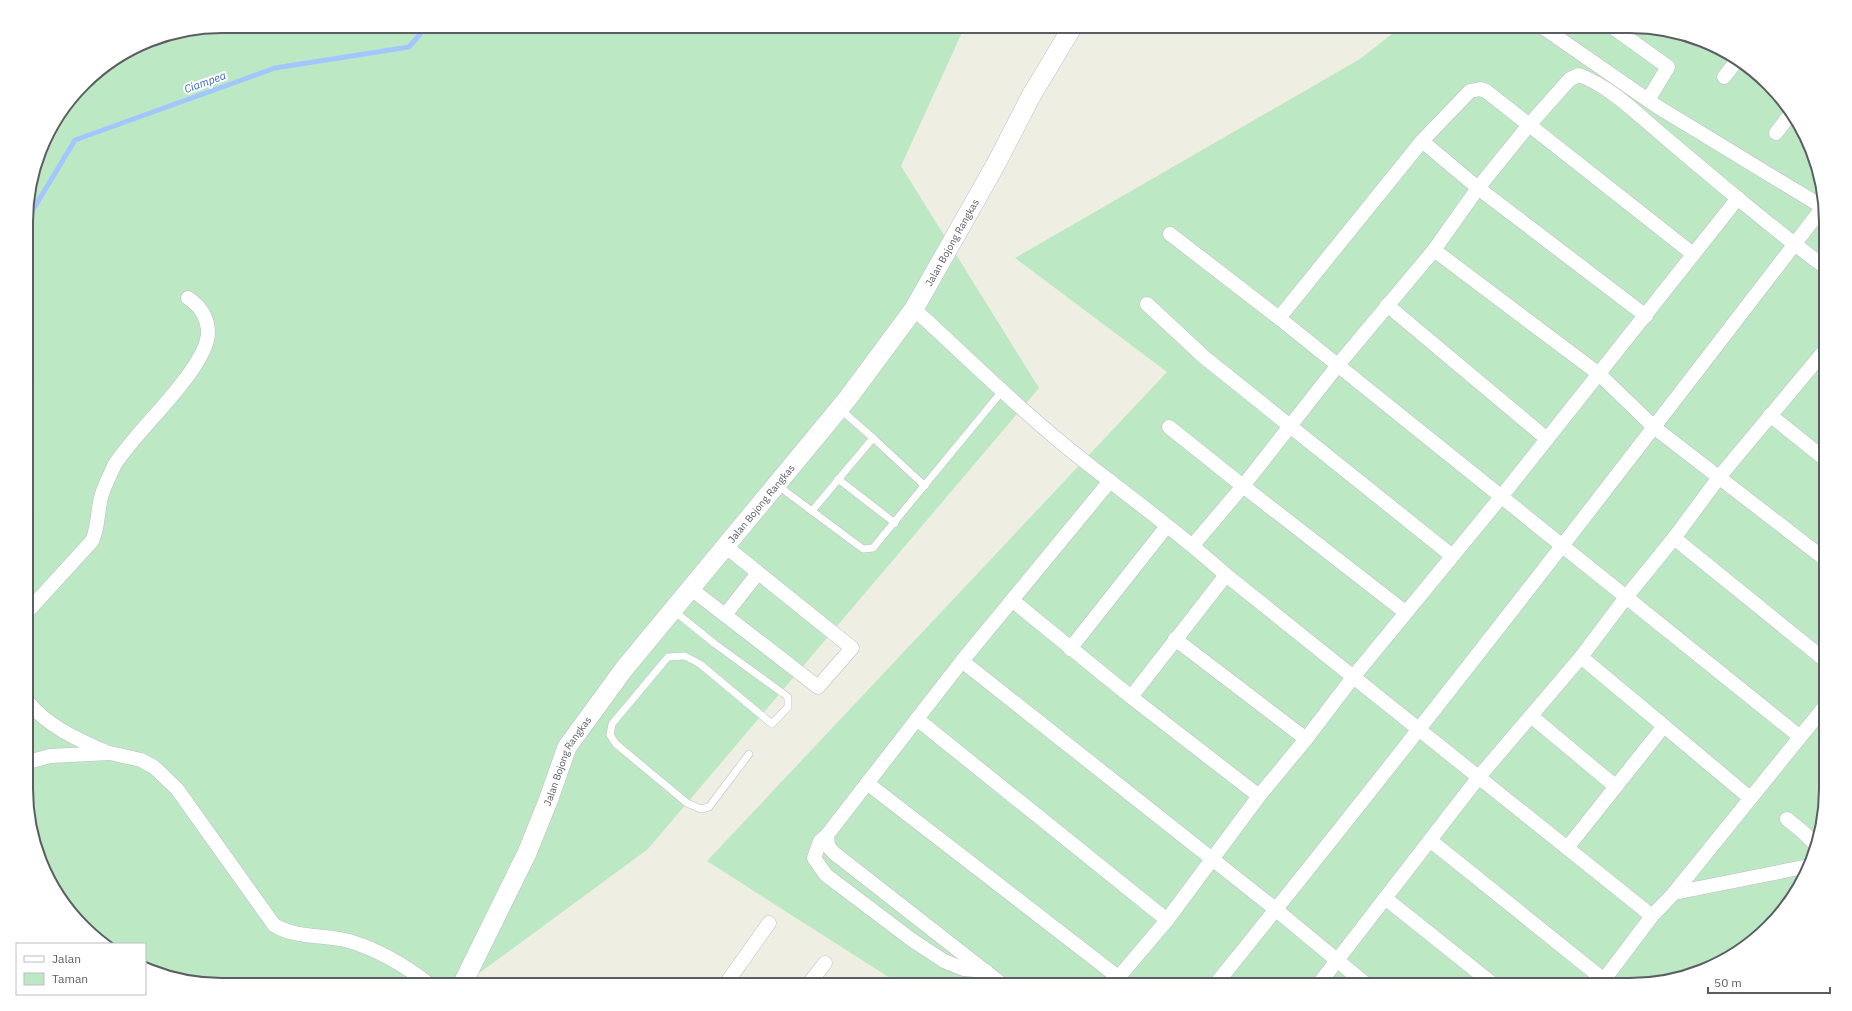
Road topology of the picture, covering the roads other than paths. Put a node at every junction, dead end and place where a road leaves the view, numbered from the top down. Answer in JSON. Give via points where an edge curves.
{"nodes":[{"id":1,"x":1069,"y":33,"type":"edge"},
{"id":2,"x":1550,"y":33,"type":"edge"},
{"id":3,"x":1621,"y":33,"type":"edge"},
{"id":4,"x":1734,"y":64,"type":"edge"},
{"id":5,"x":1724,"y":77,"type":"dead end"},
{"id":6,"x":1648,"y":100,"type":"junction"},
{"id":7,"x":1788,"y":118,"type":"edge"},
{"id":8,"x":1529,"y":125,"type":"junction"},
{"id":9,"x":1776,"y":133,"type":"dead end"},
{"id":10,"x":1422,"y":141,"type":"junction"},
{"id":11,"x":1478,"y":188,"type":"junction"},
{"id":12,"x":1738,"y":198,"type":"junction"},
{"id":13,"x":1817,"y":200,"type":"edge"},
{"id":14,"x":1818,"y":206,"type":"edge"},
{"id":15,"x":1170,"y":234,"type":"dead end"},
{"id":16,"x":1795,"y":245,"type":"junction"},
{"id":17,"x":1434,"y":250,"type":"junction"},
{"id":18,"x":1693,"y":254,"type":"junction"},
{"id":19,"x":1819,"y":263,"type":"edge"},
{"id":20,"x":188,"y":298,"type":"dead end"},
{"id":21,"x":1147,"y":304,"type":"dead end"},
{"id":22,"x":1387,"y":305,"type":"junction"},
{"id":23,"x":914,"y":308,"type":"junction"},
{"id":24,"x":1646,"y":316,"type":"junction"},
{"id":25,"x":1279,"y":318,"type":"junction"},
{"id":26,"x":1819,"y":363,"type":"edge"},
{"id":27,"x":1338,"y":365,"type":"junction"},
{"id":28,"x":1598,"y":374,"type":"junction"},
{"id":29,"x":1003,"y":390,"type":"junction"},
{"id":30,"x":839,"y":408,"type":"junction"},
{"id":31,"x":1770,"y":415,"type":"junction"},
{"id":32,"x":1290,"y":424,"type":"junction"},
{"id":33,"x":1170,"y":427,"type":"dead end"},
{"id":34,"x":1655,"y":428,"type":"junction"},
{"id":35,"x":873,"y":438,"type":"junction"},
{"id":36,"x":1547,"y":438,"type":"junction"},
{"id":37,"x":1819,"y":454,"type":"edge"},
{"id":38,"x":1720,"y":476,"type":"junction"},
{"id":39,"x":838,"y":479,"type":"junction"},
{"id":40,"x":1110,"y":481,"type":"junction"},
{"id":41,"x":776,"y":485,"type":"junction"},
{"id":42,"x":925,"y":486,"type":"junction"},
{"id":43,"x":1243,"y":486,"type":"junction"},
{"id":44,"x":1501,"y":497,"type":"junction"},
{"id":45,"x":812,"y":511,"type":"junction"},
{"id":46,"x":895,"y":523,"type":"junction"},
{"id":47,"x":1167,"y":526,"type":"junction"},
{"id":48,"x":1674,"y":538,"type":"junction"},
{"id":49,"x":1193,"y":545,"type":"junction"},
{"id":50,"x":1563,"y":545,"type":"junction"},
{"id":51,"x":724,"y":546,"type":"junction"},
{"id":52,"x":1819,"y":554,"type":"edge"},
{"id":53,"x":1451,"y":555,"type":"junction"},
{"id":54,"x":758,"y":573,"type":"junction"},
{"id":55,"x":1226,"y":575,"type":"junction"},
{"id":56,"x":690,"y":588,"type":"junction"},
{"id":57,"x":1626,"y":596,"type":"junction"},
{"id":58,"x":1013,"y":601,"type":"junction"},
{"id":59,"x":33,"y":606,"type":"edge"},
{"id":60,"x":673,"y":610,"type":"junction"},
{"id":61,"x":1405,"y":612,"type":"junction"},
{"id":62,"x":725,"y":615,"type":"junction"},
{"id":63,"x":1175,"y":639,"type":"junction"},
{"id":64,"x":1070,"y":648,"type":"junction"},
{"id":65,"x":1819,"y":655,"type":"edge"},
{"id":66,"x":1581,"y":657,"type":"junction"},
{"id":67,"x":962,"y":661,"type":"junction"},
{"id":68,"x":1354,"y":676,"type":"junction"},
{"id":69,"x":1131,"y":697,"type":"junction"},
{"id":70,"x":33,"y":707,"type":"edge"},
{"id":71,"x":1819,"y":713,"type":"edge"},
{"id":72,"x":1531,"y":716,"type":"junction"},
{"id":73,"x":917,"y":720,"type":"junction"},
{"id":74,"x":1664,"y":726,"type":"junction"},
{"id":75,"x":1419,"y":729,"type":"junction"},
{"id":76,"x":1799,"y":736,"type":"junction"},
{"id":77,"x":1306,"y":740,"type":"junction"},
{"id":78,"x":110,"y":753,"type":"junction"},
{"id":79,"x":749,"y":754,"type":"dead end"},
{"id":80,"x":33,"y":761,"type":"edge"},
{"id":81,"x":1478,"y":778,"type":"junction"},
{"id":82,"x":867,"y":783,"type":"junction"},
{"id":83,"x":1615,"y":786,"type":"junction"},
{"id":84,"x":1259,"y":796,"type":"junction"},
{"id":85,"x":1750,"y":798,"type":"junction"},
{"id":86,"x":1787,"y":819,"type":"dead end"},
{"id":87,"x":827,"y":836,"type":"junction"},
{"id":88,"x":1431,"y":841,"type":"junction"},
{"id":89,"x":1812,"y":841,"type":"edge"},
{"id":90,"x":1567,"y":848,"type":"junction"},
{"id":91,"x":1212,"y":858,"type":"junction"},
{"id":92,"x":1802,"y":867,"type":"edge"},
{"id":93,"x":1674,"y":893,"type":"junction"},
{"id":94,"x":1385,"y":898,"type":"junction"},
{"id":95,"x":1276,"y":909,"type":"junction"},
{"id":96,"x":1652,"y":916,"type":"junction"},
{"id":97,"x":1167,"y":920,"type":"junction"},
{"id":98,"x":769,"y":923,"type":"dead end"},
{"id":99,"x":1337,"y":962,"type":"junction"},
{"id":100,"x":825,"y":963,"type":"dead end"},
{"id":101,"x":986,"y":972,"type":"junction"},
{"id":102,"x":421,"y":978,"type":"edge"},
{"id":103,"x":470,"y":978,"type":"edge"},
{"id":104,"x":730,"y":978,"type":"edge"},
{"id":105,"x":813,"y":978,"type":"edge"},
{"id":106,"x":994,"y":978,"type":"edge"},
{"id":107,"x":1111,"y":978,"type":"edge"},
{"id":108,"x":1118,"y":978,"type":"edge"},
{"id":109,"x":1221,"y":978,"type":"edge"},
{"id":110,"x":1324,"y":978,"type":"edge"},
{"id":111,"x":1358,"y":978,"type":"edge"},
{"id":112,"x":1485,"y":978,"type":"edge"},
{"id":113,"x":1597,"y":978,"type":"edge"},
{"id":114,"x":1605,"y":978,"type":"edge"}],
"edges":[{"from":1,"to":23,"type":"main road","name":"Jalan Bojong Rangkas"},
{"from":2,"to":6,"type":"street"},
{"from":3,"to":6,"type":"street","via":[[1668,67]]},
{"from":4,"to":5,"type":"street"},
{"from":6,"to":13,"type":"street"},
{"from":7,"to":9,"type":"street"},
{"from":8,"to":10,"type":"street","via":[[1480,89],[1470,91]]},
{"from":8,"to":11,"type":"street"},
{"from":8,"to":12,"type":"street","via":[[1570,79],[1578,75],[1590,79],[1630,108]]},
{"from":8,"to":18,"type":"street"},
{"from":10,"to":11,"type":"street"},
{"from":10,"to":25,"type":"street"},
{"from":11,"to":17,"type":"street"},
{"from":11,"to":24,"type":"street"},
{"from":12,"to":16,"type":"street"},
{"from":12,"to":18,"type":"street"},
{"from":14,"to":16,"type":"street"},
{"from":15,"to":25,"type":"street"},
{"from":16,"to":19,"type":"street"},
{"from":16,"to":34,"type":"street"},
{"from":17,"to":22,"type":"street"},
{"from":17,"to":28,"type":"street"},
{"from":18,"to":24,"type":"street"},
{"from":20,"to":59,"type":"street","via":[[196,303],[205,315],[208,333],[203,351],[161,409],[126,448],[114,467],[102,494],[96,533],[92,542]]},
{"from":21,"to":32,"type":"street","via":[[1204,357]]},
{"from":22,"to":27,"type":"street"},
{"from":22,"to":36,"type":"street"},
{"from":23,"to":29,"type":"street"},
{"from":23,"to":30,"type":"main road","name":"Jalan Bojong Rangkas"},
{"from":24,"to":28,"type":"street"},
{"from":25,"to":27,"type":"street"},
{"from":26,"to":31,"type":"street"},
{"from":27,"to":32,"type":"street"},
{"from":27,"to":44,"type":"street"},
{"from":28,"to":34,"type":"street"},
{"from":28,"to":36,"type":"street"},
{"from":29,"to":40,"type":"street","via":[[1042,426]]},
{"from":29,"to":42,"type":"lane"},
{"from":30,"to":35,"type":"lane"},
{"from":30,"to":41,"type":"main road","name":"Jalan Bojong Rangkas"},
{"from":31,"to":37,"type":"street"},
{"from":31,"to":38,"type":"street"},
{"from":32,"to":43,"type":"street"},
{"from":32,"to":53,"type":"street"},
{"from":33,"to":43,"type":"street"},
{"from":34,"to":38,"type":"street"},
{"from":34,"to":50,"type":"street"},
{"from":35,"to":39,"type":"lane"},
{"from":35,"to":42,"type":"lane"},
{"from":36,"to":44,"type":"street"},
{"from":38,"to":48,"type":"street"},
{"from":38,"to":52,"type":"street"},
{"from":39,"to":45,"type":"lane"},
{"from":39,"to":46,"type":"lane"},
{"from":40,"to":47,"type":"street"},
{"from":40,"to":58,"type":"street"},
{"from":41,"to":45,"type":"lane"},
{"from":41,"to":51,"type":"main road","name":"Jalan Bojong Rangkas"},
{"from":42,"to":46,"type":"lane"},
{"from":43,"to":49,"type":"street"},
{"from":43,"to":61,"type":"street"},
{"from":44,"to":50,"type":"street"},
{"from":44,"to":53,"type":"street"},
{"from":45,"to":46,"type":"lane","via":[[863,549],[873,548]]},
{"from":47,"to":49,"type":"street"},
{"from":47,"to":64,"type":"street"},
{"from":48,"to":57,"type":"street"},
{"from":48,"to":65,"type":"street"},
{"from":49,"to":55,"type":"street"},
{"from":50,"to":57,"type":"street"},
{"from":50,"to":75,"type":"street"},
{"from":51,"to":54,"type":"street"},
{"from":51,"to":56,"type":"main road","name":"Jalan Bojong Rangkas"},
{"from":53,"to":61,"type":"street"},
{"from":54,"to":62,"type":"street"},
{"from":54,"to":62,"type":"street","via":[[852,648],[818,687]]},
{"from":55,"to":63,"type":"street"},
{"from":55,"to":68,"type":"street"},
{"from":56,"to":60,"type":"main road","name":"Jalan Bojong Rangkas"},
{"from":56,"to":62,"type":"street"},
{"from":57,"to":66,"type":"street"},
{"from":57,"to":76,"type":"street"},
{"from":58,"to":64,"type":"street"},
{"from":58,"to":67,"type":"street"},
{"from":60,"to":79,"type":"lane","via":[[788,697],[788,707],[772,724],[700,664],[685,656],[668,657],[612,724],[610,735],[616,744],[687,803],[701,809],[709,807]]},
{"from":60,"to":103,"type":"main road","name":"Jalan Bojong Rangkas","via":[[604,695],[567,747],[527,852]]},
{"from":61,"to":68,"type":"street"},
{"from":63,"to":69,"type":"street"},
{"from":63,"to":77,"type":"street"},
{"from":64,"to":69,"type":"street"},
{"from":66,"to":72,"type":"street"},
{"from":66,"to":74,"type":"street"},
{"from":67,"to":73,"type":"street"},
{"from":67,"to":91,"type":"street"},
{"from":68,"to":75,"type":"street"},
{"from":68,"to":77,"type":"street"},
{"from":69,"to":84,"type":"street"},
{"from":70,"to":78,"type":"street","via":[[50,722],[85,743]]},
{"from":71,"to":76,"type":"street"},
{"from":72,"to":81,"type":"street"},
{"from":72,"to":83,"type":"street"},
{"from":73,"to":82,"type":"street"},
{"from":73,"to":97,"type":"street"},
{"from":74,"to":83,"type":"street"},
{"from":74,"to":85,"type":"street"},
{"from":75,"to":81,"type":"street"},
{"from":75,"to":95,"type":"street"},
{"from":76,"to":85,"type":"street"},
{"from":77,"to":84,"type":"street"},
{"from":78,"to":80,"type":"street","via":[[50,756]]},
{"from":78,"to":102,"type":"street","via":[[141,760],[165,776],[177,789],[274,925],[292,933],[329,937],[368,948]]},
{"from":81,"to":88,"type":"street"},
{"from":81,"to":90,"type":"street"},
{"from":82,"to":87,"type":"street"},
{"from":82,"to":107,"type":"street"},
{"from":83,"to":90,"type":"street"},
{"from":84,"to":91,"type":"street"},
{"from":85,"to":93,"type":"street"},
{"from":86,"to":89,"type":"street"},
{"from":87,"to":101,"type":"street","via":[[828,846],[834,853]]},
{"from":87,"to":101,"type":"street","via":[[820,841],[814,858],[826,875],[906,936],[944,961],[964,969]]},
{"from":88,"to":94,"type":"street"},
{"from":88,"to":113,"type":"street"},
{"from":90,"to":96,"type":"street"},
{"from":91,"to":95,"type":"street"},
{"from":91,"to":97,"type":"street"},
{"from":92,"to":93,"type":"street"},
{"from":93,"to":96,"type":"street"},
{"from":94,"to":99,"type":"street"},
{"from":94,"to":112,"type":"street"},
{"from":95,"to":99,"type":"street"},
{"from":95,"to":109,"type":"street"},
{"from":96,"to":114,"type":"street"},
{"from":97,"to":108,"type":"street"},
{"from":98,"to":104,"type":"street"},
{"from":99,"to":110,"type":"street"},
{"from":99,"to":111,"type":"street"},
{"from":100,"to":105,"type":"street"},
{"from":101,"to":106,"type":"street"}]}
